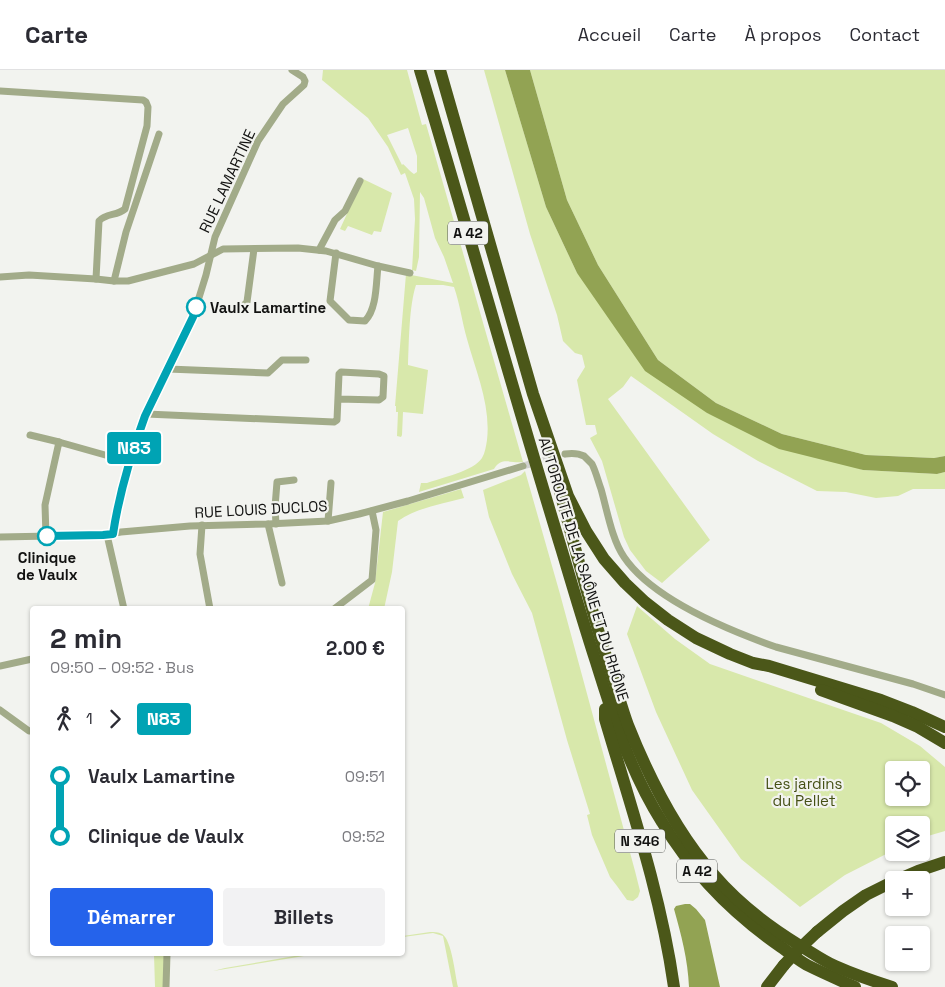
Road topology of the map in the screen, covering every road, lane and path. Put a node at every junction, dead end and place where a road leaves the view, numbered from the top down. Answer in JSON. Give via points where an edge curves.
{"nodes":[{"id":1,"x":292,"y":70,"type":"edge"},
{"id":2,"x":420,"y":70,"type":"edge"},
{"id":3,"x":440,"y":70,"type":"edge"},
{"id":4,"x":0,"y":91,"type":"edge"},
{"id":5,"x":158,"y":134,"type":"dead end"},
{"id":6,"x":360,"y":181,"type":"dead end"},
{"id":7,"x":254,"y":249,"type":"junction"},
{"id":8,"x":320,"y":250,"type":"junction"},
{"id":9,"x":336,"y":253,"type":"junction"},
{"id":10,"x":210,"y":256,"type":"junction"},
{"id":11,"x":378,"y":266,"type":"junction"},
{"id":12,"x":410,"y":273,"type":"dead end"},
{"id":13,"x":0,"y":277,"type":"edge"},
{"id":14,"x":96,"y":279,"type":"junction"},
{"id":15,"x":114,"y":282,"type":"junction"},
{"id":16,"x":242,"y":307,"type":"dead end"},
{"id":17,"x":306,"y":360,"type":"dead end"},
{"id":18,"x":168,"y":369,"type":"junction"},
{"id":19,"x":533,"y":394,"type":"junction"},
{"id":20,"x":338,"y":399,"type":"junction"},
{"id":21,"x":146,"y":414,"type":"junction"},
{"id":22,"x":30,"y":434,"type":"dead end"},
{"id":23,"x":59,"y":442,"type":"junction"},
{"id":24,"x":565,"y":454,"type":"tunnel mouth"},
{"id":25,"x":130,"y":462,"type":"junction"},
{"id":26,"x":523,"y":466,"type":"tunnel mouth"},
{"id":27,"x":294,"y":480,"type":"dead end"},
{"id":28,"x":331,"y":482,"type":"dead end"},
{"id":29,"x":372,"y":510,"type":"junction"},
{"id":30,"x":328,"y":521,"type":"junction"},
{"id":31,"x":272,"y":524,"type":"junction"},
{"id":32,"x":202,"y":525,"type":"junction"},
{"id":33,"x":110,"y":534,"type":"junction"},
{"id":34,"x":46,"y":536,"type":"junction"},
{"id":35,"x":0,"y":537,"type":"edge"},
{"id":36,"x":282,"y":583,"type":"dead end"},
{"id":37,"x":123,"y":606,"type":"edge"},
{"id":38,"x":209,"y":606,"type":"edge"},
{"id":39,"x":338,"y":606,"type":"edge"},
{"id":40,"x":30,"y":660,"type":"edge"},
{"id":41,"x":0,"y":666,"type":"edge"},
{"id":42,"x":945,"y":695,"type":"edge"},
{"id":43,"x":606,"y":696,"type":"junction"},
{"id":44,"x":880,"y":705,"type":"junction"},
{"id":45,"x":0,"y":710,"type":"edge"},
{"id":46,"x":945,"y":727,"type":"edge"},
{"id":47,"x":30,"y":731,"type":"edge"},
{"id":48,"x":945,"y":743,"type":"edge"},
{"id":49,"x":945,"y":862,"type":"edge"},
{"id":50,"x":916,"y":871,"type":"edge"},
{"id":51,"x":885,"y":886,"type":"edge"},
{"id":52,"x":167,"y":956,"type":"edge"},
{"id":53,"x":166,"y":987,"type":"edge"},
{"id":54,"x":674,"y":987,"type":"edge"},
{"id":55,"x":767,"y":987,"type":"edge"},
{"id":56,"x":855,"y":987,"type":"edge"},
{"id":57,"x":892,"y":987,"type":"edge"}],
"edges":[{"from":1,"to":10,"type":"street","name":"RUE LAMARTINE","via":[[303,76],[304,86],[283,104],[258,141],[215,237]]},
{"from":2,"to":43,"type":"highway","name":"AUTOROUTE DE LA SAÔNE ET DU RHÔNE","number":"A 42","via":[[514,396]]},
{"from":3,"to":19,"type":"highway","name":"AUTOROUTE DE LA SAÔNE ET DU RHÔNE","number":"A 42"},
{"from":4,"to":14,"type":"street","via":[[146,102],[147,126],[125,209],[99,220]]},
{"from":5,"to":15,"type":"street","via":[[126,232]]},
{"from":6,"to":8,"type":"street"},
{"from":7,"to":8,"type":"street"},
{"from":7,"to":10,"type":"street","via":[[223,250]]},
{"from":7,"to":16,"type":"street","via":[[247,302]]},
{"from":8,"to":9,"type":"street"},
{"from":9,"to":11,"type":"street"},
{"from":9,"to":11,"type":"street","via":[[330,301],[349,320],[365,321],[370,316]]},
{"from":10,"to":15,"type":"street","via":[[194,264]]},
{"from":10,"to":18,"type":"street","name":"RUE LAMARTINE","via":[[193,317]]},
{"from":11,"to":12,"type":"street"},
{"from":13,"to":14,"type":"street","via":[[29,275]]},
{"from":14,"to":15,"type":"street"},
{"from":17,"to":18,"type":"street","via":[[282,360],[268,373]]},
{"from":18,"to":21,"type":"street","name":"RUE LAMARTINE"},
{"from":19,"to":44,"type":"highway","name":"AUTOROUTE DE LA SAÔNE ET DU RHÔNE","number":"A 42","via":[[568,496],[586,530],[604,559],[645,602],[696,638],[768,671]]},
{"from":19,"to":57,"type":"highway","via":[[602,644],[628,723],[650,776],[673,818],[714,876],[758,918],[835,966]]},
{"from":20,"to":20,"type":"street","via":[[341,372],[384,376],[383,398]]},
{"from":20,"to":21,"type":"street","via":[[337,420],[334,422]]},
{"from":21,"to":25,"type":"street","name":"RUE LAMARTINE"},
{"from":22,"to":23,"type":"street"},
{"from":23,"to":25,"type":"street"},
{"from":23,"to":34,"type":"street","via":[[45,505]]},
{"from":24,"to":42,"type":"street","via":[[575,453],[591,463],[617,545],[636,573],[651,586],[707,619],[776,647]]},
{"from":25,"to":33,"type":"street","name":"RUE LAMARTINE"},
{"from":26,"to":29,"type":"street","name":"RUE LOUIS DUCLOS"},
{"from":27,"to":31,"type":"street","via":[[277,482]]},
{"from":28,"to":30,"type":"street"},
{"from":29,"to":30,"type":"street","name":"RUE LOUIS DUCLOS"},
{"from":29,"to":39,"type":"street","via":[[376,530],[372,580]]},
{"from":30,"to":31,"type":"street","name":"RUE LOUIS DUCLOS"},
{"from":31,"to":32,"type":"street","name":"RUE LOUIS DUCLOS"},
{"from":31,"to":36,"type":"street"},
{"from":32,"to":33,"type":"street","name":"RUE LOUIS DUCLOS"},
{"from":32,"to":38,"type":"street","via":[[200,554]]},
{"from":33,"to":34,"type":"street","name":"RUE LOUIS DUCLOS"},
{"from":33,"to":37,"type":"street","name":"RUE LAMARTINE"},
{"from":34,"to":35,"type":"street","name":"RUE LOUIS DUCLOS"},
{"from":40,"to":41,"type":"street"},
{"from":43,"to":54,"type":"highway","number":"N 346","via":[[605,719],[655,891]]},
{"from":43,"to":56,"type":"highway","name":"AUTOROUTE DE LA SAÔNE ET DU RHÔNE","number":"A 42","via":[[638,779],[686,858],[715,892],[767,938],[814,968]]},
{"from":44,"to":46,"type":"highway","via":[[919,715]]},
{"from":44,"to":48,"type":"highway"},
{"from":45,"to":47,"type":"street"},
{"from":49,"to":50,"type":"highway"},
{"from":51,"to":55,"type":"highway","bridge":true,"via":[[866,895],[817,932]]},
{"from":52,"to":53,"type":"street"}]}
